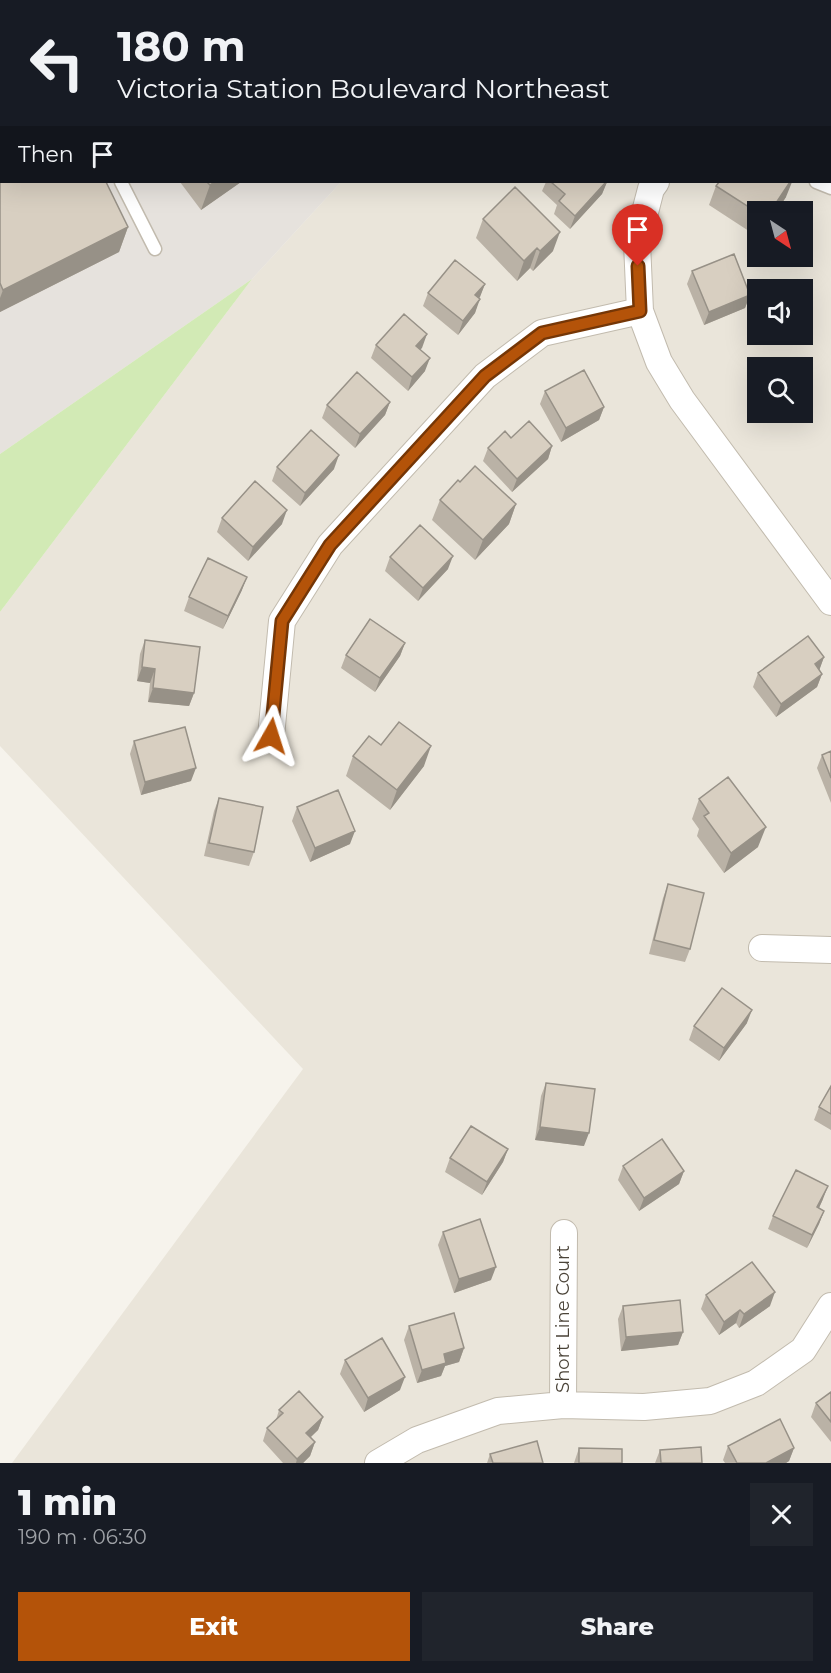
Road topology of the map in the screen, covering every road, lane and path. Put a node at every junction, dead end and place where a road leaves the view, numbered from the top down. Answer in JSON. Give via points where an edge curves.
{"nodes":[{"id":1,"x":121,"y":183,"type":"edge"},
{"id":2,"x":655,"y":183,"type":"edge"},
{"id":3,"x":154,"y":249,"type":"dead end"},
{"id":4,"x":640,"y":311,"type":"junction"},
{"id":5,"x":831,"y":602,"type":"edge"},
{"id":6,"x":271,"y":736,"type":"dead end"},
{"id":7,"x":762,"y":948,"type":"dead end"},
{"id":8,"x":831,"y":950,"type":"edge"},
{"id":9,"x":564,"y":1233,"type":"dead end"},
{"id":10,"x":831,"y":1306,"type":"edge"},
{"id":11,"x":563,"y":1405,"type":"junction"},
{"id":12,"x":378,"y":1463,"type":"edge"}],
"edges":[{"from":1,"to":3,"type":"lane"},
{"from":2,"to":4,"type":"street","via":[[637,243]]},
{"from":4,"to":5,"type":"street","via":[[659,362],[682,400]]},
{"from":4,"to":6,"type":"street","via":[[542,333],[485,376],[330,545],[282,621]]},
{"from":7,"to":8,"type":"street"},
{"from":9,"to":11,"type":"street","name":"Short Line Court"},
{"from":10,"to":11,"type":"street","via":[[802,1350],[756,1383],[710,1401],[644,1407]]},
{"from":11,"to":12,"type":"street","via":[[498,1411],[417,1440]]}]}
